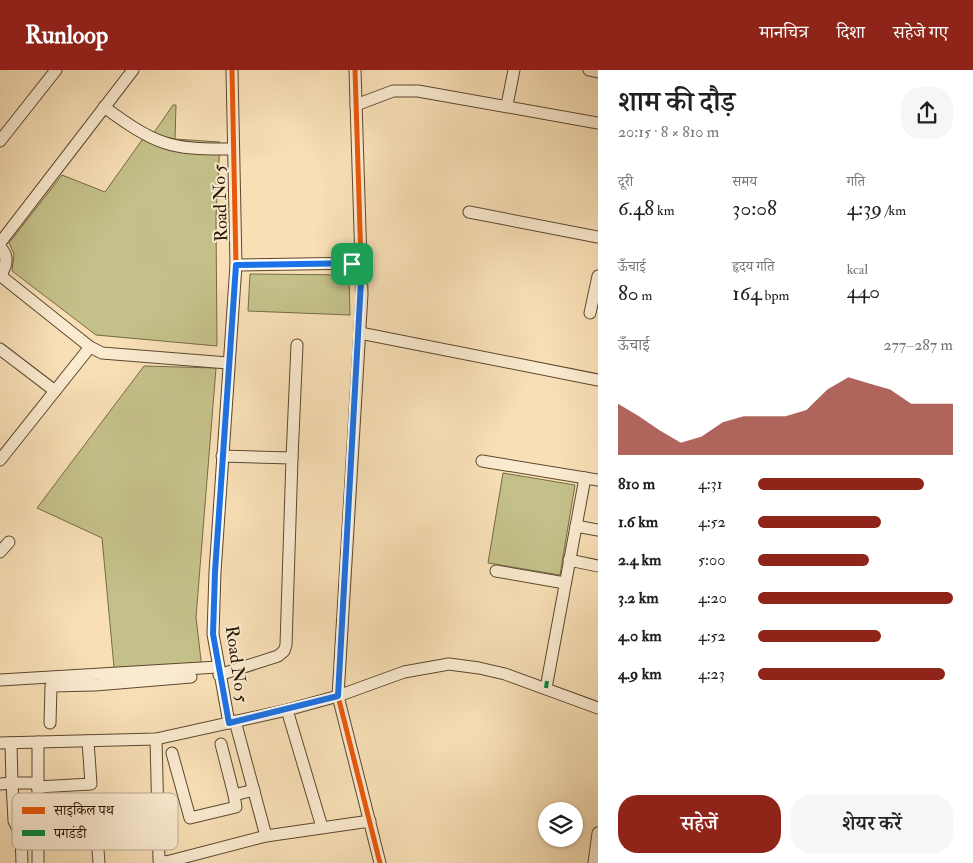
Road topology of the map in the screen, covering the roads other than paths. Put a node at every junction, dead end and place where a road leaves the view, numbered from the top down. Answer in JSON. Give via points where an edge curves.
{"nodes":[{"id":1,"x":56,"y":70,"type":"edge"},
{"id":2,"x":133,"y":70,"type":"edge"},
{"id":3,"x":232,"y":70,"type":"edge"},
{"id":4,"x":355,"y":70,"type":"edge"},
{"id":5,"x":514,"y":70,"type":"edge"},
{"id":6,"x":589,"y":70,"type":"edge"},
{"id":7,"x":598,"y":72,"type":"edge"},
{"id":8,"x":358,"y":104,"type":"junction"},
{"id":9,"x":507,"y":105,"type":"junction"},
{"id":10,"x":104,"y":107,"type":"junction"},
{"id":11,"x":598,"y":124,"type":"edge"},
{"id":12,"x":0,"y":141,"type":"edge"},
{"id":13,"x":232,"y":149,"type":"junction"},
{"id":14,"x":469,"y":212,"type":"dead end"},
{"id":15,"x":598,"y":237,"type":"edge"},
{"id":16,"x":0,"y":243,"type":"edge"},
{"id":17,"x":0,"y":246,"type":"edge"},
{"id":18,"x":362,"y":263,"type":"junction"},
{"id":19,"x":236,"y":265,"type":"junction"},
{"id":20,"x":0,"y":276,"type":"edge"},
{"id":21,"x":598,"y":276,"type":"edge"},
{"id":22,"x":590,"y":313,"type":"dead end"},
{"id":23,"x":360,"y":333,"type":"junction"},
{"id":24,"x":297,"y":345,"type":"dead end"},
{"id":25,"x":90,"y":347,"type":"junction"},
{"id":26,"x":0,"y":349,"type":"edge"},
{"id":27,"x":228,"y":363,"type":"junction"},
{"id":28,"x":598,"y":380,"type":"edge"},
{"id":29,"x":55,"y":391,"type":"junction"},
{"id":30,"x":222,"y":456,"type":"junction"},
{"id":31,"x":292,"y":458,"type":"junction"},
{"id":32,"x":0,"y":460,"type":"edge"},
{"id":33,"x":482,"y":461,"type":"dead end"},
{"id":34,"x":584,"y":478,"type":"junction"},
{"id":35,"x":598,"y":480,"type":"edge"},
{"id":36,"x":576,"y":526,"type":"junction"},
{"id":37,"x":598,"y":530,"type":"edge"},
{"id":38,"x":9,"y":542,"type":"dead end"},
{"id":39,"x":0,"y":552,"type":"edge"},
{"id":40,"x":569,"y":560,"type":"junction"},
{"id":41,"x":598,"y":566,"type":"edge"},
{"id":42,"x":496,"y":571,"type":"dead end"},
{"id":43,"x":565,"y":584,"type":"junction"},
{"id":44,"x":199,"y":668,"type":"junction"},
{"id":45,"x":218,"y":671,"type":"junction"},
{"id":46,"x":0,"y":680,"type":"edge"},
{"id":47,"x":546,"y":684,"type":"junction"},
{"id":48,"x":338,"y":696,"type":"junction"},
{"id":49,"x":598,"y":708,"type":"edge"},
{"id":50,"x":287,"y":710,"type":"junction"},
{"id":51,"x":232,"y":722,"type":"junction"},
{"id":52,"x":50,"y":723,"type":"dead end"},
{"id":53,"x":156,"y":739,"type":"junction"},
{"id":54,"x":88,"y":741,"type":"junction"},
{"id":55,"x":38,"y":742,"type":"junction"},
{"id":56,"x":6,"y":743,"type":"edge"},
{"id":57,"x":221,"y":744,"type":"dead end"},
{"id":58,"x":172,"y":753,"type":"dead end"},
{"id":59,"x":6,"y":784,"type":"edge"},
{"id":60,"x":37,"y":785,"type":"junction"},
{"id":61,"x":254,"y":790,"type":"junction"},
{"id":62,"x":37,"y":793,"type":"edge"},
{"id":63,"x":156,"y":793,"type":"edge"},
{"id":64,"x":234,"y":795,"type":"junction"},
{"id":65,"x":12,"y":812,"type":"edge"},
{"id":66,"x":370,"y":821,"type":"junction"},
{"id":67,"x":322,"y":827,"type":"junction"},
{"id":68,"x":598,"y":833,"type":"edge"},
{"id":69,"x":266,"y":836,"type":"junction"},
{"id":70,"x":21,"y":850,"type":"edge"},
{"id":71,"x":38,"y":850,"type":"edge"},
{"id":72,"x":98,"y":850,"type":"edge"},
{"id":73,"x":157,"y":850,"type":"edge"},
{"id":74,"x":162,"y":862,"type":"edge"},
{"id":75,"x":22,"y":863,"type":"edge"},
{"id":76,"x":38,"y":863,"type":"edge"},
{"id":77,"x":99,"y":863,"type":"edge"},
{"id":78,"x":380,"y":863,"type":"edge"},
{"id":79,"x":594,"y":863,"type":"edge"}],
"edges":[{"from":1,"to":12,"type":"street"},
{"from":2,"to":10,"type":"street"},
{"from":3,"to":13,"type":"street","name":"Road No 5"},
{"from":4,"to":8,"type":"street"},
{"from":5,"to":9,"type":"street"},
{"from":6,"to":7,"type":"street"},
{"from":8,"to":9,"type":"street","via":[[382,94],[404,90]]},
{"from":8,"to":18,"type":"street"},
{"from":9,"to":11,"type":"street"},
{"from":10,"to":13,"type":"street","via":[[142,134],[163,144],[201,150]]},
{"from":10,"to":16,"type":"street"},
{"from":13,"to":19,"type":"street","name":"Road No 5"},
{"from":14,"to":15,"type":"street"},
{"from":17,"to":20,"type":"street","via":[[6,256]]},
{"from":18,"to":19,"type":"street"},
{"from":18,"to":23,"type":"street"},
{"from":19,"to":27,"type":"street","name":"Road No 5"},
{"from":20,"to":25,"type":"street"},
{"from":21,"to":22,"type":"street"},
{"from":23,"to":28,"type":"street"},
{"from":23,"to":48,"type":"street"},
{"from":24,"to":31,"type":"street"},
{"from":25,"to":27,"type":"street","via":[[114,356]]},
{"from":25,"to":29,"type":"street"},
{"from":26,"to":29,"type":"street"},
{"from":27,"to":30,"type":"street","name":"Road No 5"},
{"from":29,"to":32,"type":"street"},
{"from":30,"to":31,"type":"street"},
{"from":30,"to":45,"type":"street","name":"Road No 5","via":[[213,634]]},
{"from":31,"to":45,"type":"street","via":[[284,651],[278,656]]},
{"from":33,"to":34,"type":"street"},
{"from":34,"to":35,"type":"street"},
{"from":34,"to":36,"type":"street"},
{"from":36,"to":37,"type":"street"},
{"from":36,"to":40,"type":"street"},
{"from":38,"to":39,"type":"street"},
{"from":40,"to":41,"type":"street"},
{"from":40,"to":43,"type":"street"},
{"from":42,"to":43,"type":"street"},
{"from":43,"to":47,"type":"street"},
{"from":44,"to":45,"type":"street"},
{"from":44,"to":46,"type":"street"},
{"from":44,"to":52,"type":"street","via":[[200,676],[51,686]]},
{"from":45,"to":51,"type":"street","name":"Road No 5"},
{"from":47,"to":48,"type":"street","via":[[449,664],[404,672]]},
{"from":47,"to":49,"type":"street"},
{"from":48,"to":50,"type":"street"},
{"from":48,"to":66,"type":"street"},
{"from":50,"to":51,"type":"street"},
{"from":50,"to":67,"type":"street"},
{"from":51,"to":53,"type":"street"},
{"from":51,"to":61,"type":"street","name":"Road No 5"},
{"from":53,"to":54,"type":"street"},
{"from":53,"to":63,"type":"street"},
{"from":54,"to":55,"type":"street"},
{"from":54,"to":60,"type":"street","via":[[90,784]]},
{"from":55,"to":56,"type":"street"},
{"from":55,"to":60,"type":"street"},
{"from":56,"to":59,"type":"street"},
{"from":57,"to":64,"type":"street"},
{"from":58,"to":64,"type":"street","via":[[190,818],[236,806]]},
{"from":59,"to":60,"type":"street"},
{"from":59,"to":65,"type":"street"},
{"from":60,"to":62,"type":"street"},
{"from":61,"to":64,"type":"street"},
{"from":61,"to":69,"type":"street","name":"Road No 5"},
{"from":66,"to":67,"type":"street"},
{"from":66,"to":78,"type":"street"},
{"from":67,"to":69,"type":"street"},
{"from":68,"to":79,"type":"street"},
{"from":69,"to":74,"type":"street"},
{"from":70,"to":75,"type":"street"},
{"from":71,"to":76,"type":"street"},
{"from":72,"to":77,"type":"street"},
{"from":73,"to":74,"type":"street"}]}
